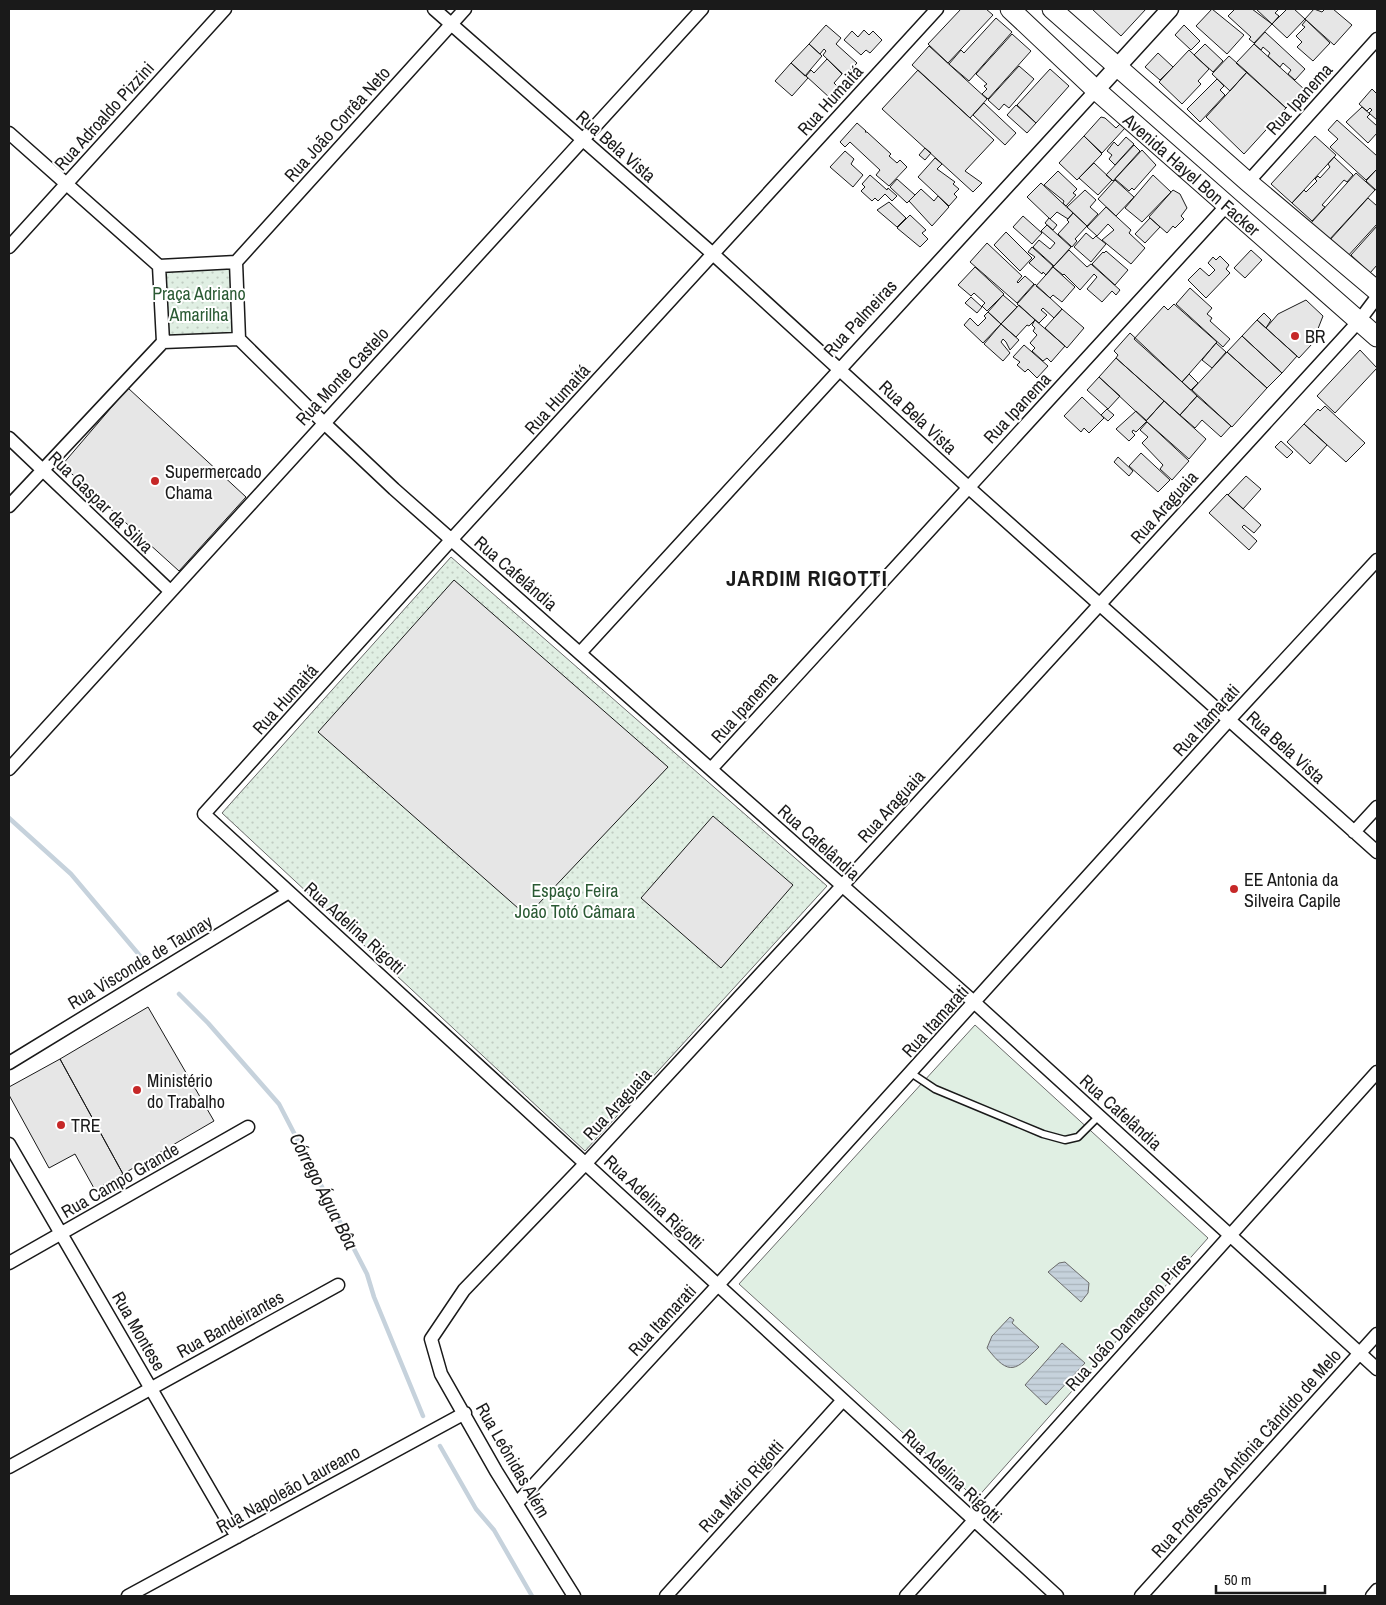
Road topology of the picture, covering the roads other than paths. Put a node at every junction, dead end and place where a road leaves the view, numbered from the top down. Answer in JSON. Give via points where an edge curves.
{"nodes":[{"id":1,"x":225,"y":9,"type":"edge"},
{"id":2,"x":434,"y":9,"type":"edge"},
{"id":3,"x":465,"y":9,"type":"edge"},
{"id":4,"x":702,"y":9,"type":"edge"},
{"id":5,"x":937,"y":9,"type":"edge"},
{"id":6,"x":1010,"y":9,"type":"edge"},
{"id":7,"x":1052,"y":9,"type":"edge"},
{"id":8,"x":1170,"y":9,"type":"edge"},
{"id":9,"x":451,"y":24,"type":"junction"},
{"id":10,"x":1377,"y":38,"type":"edge"},
{"id":11,"x":1117,"y":67,"type":"junction"},
{"id":12,"x":1096,"y":90,"type":"junction"},
{"id":13,"x":9,"y":133,"type":"edge"},
{"id":14,"x":583,"y":140,"type":"junction"},
{"id":15,"x":1248,"y":182,"type":"junction"},
{"id":16,"x":66,"y":185,"type":"junction"},
{"id":17,"x":1228,"y":204,"type":"junction"},
{"id":18,"x":9,"y":247,"type":"edge"},
{"id":19,"x":713,"y":254,"type":"junction"},
{"id":20,"x":236,"y":262,"type":"junction"},
{"id":21,"x":159,"y":266,"type":"junction"},
{"id":22,"x":1377,"y":291,"type":"edge"},
{"id":23,"x":1377,"y":297,"type":"edge"},
{"id":24,"x":1359,"y":321,"type":"junction"},
{"id":25,"x":1377,"y":337,"type":"edge"},
{"id":26,"x":239,"y":339,"type":"junction"},
{"id":27,"x":163,"y":342,"type":"junction"},
{"id":28,"x":840,"y":369,"type":"junction"},
{"id":29,"x":323,"y":422,"type":"junction"},
{"id":30,"x":9,"y":438,"type":"edge"},
{"id":31,"x":41,"y":469,"type":"junction"},
{"id":32,"x":968,"y":487,"type":"junction"},
{"id":33,"x":9,"y":506,"type":"edge"},
{"id":34,"x":451,"y":540,"type":"junction"},
{"id":35,"x":1377,"y":560,"type":"edge"},
{"id":36,"x":170,"y":591,"type":"junction"},
{"id":37,"x":1100,"y":603,"type":"junction"},
{"id":38,"x":580,"y":653,"type":"junction"},
{"id":39,"x":1229,"y":720,"type":"junction"},
{"id":40,"x":9,"y":769,"type":"edge"},
{"id":41,"x":711,"y":770,"type":"junction"},
{"id":42,"x":1377,"y":808,"type":"edge"},
{"id":43,"x":204,"y":814,"type":"joint"},
{"id":44,"x":1354,"y":832,"type":"junction"},
{"id":45,"x":1377,"y":852,"type":"edge"},
{"id":46,"x":842,"y":886,"type":"junction"},
{"id":47,"x":290,"y":892,"type":"junction"},
{"id":48,"x":975,"y":1003,"type":"junction"},
{"id":49,"x":9,"y":1063,"type":"edge"},
{"id":50,"x":1377,"y":1072,"type":"edge"},
{"id":51,"x":911,"y":1073,"type":"junction"},
{"id":52,"x":1099,"y":1116,"type":"junction"},
{"id":53,"x":248,"y":1127,"type":"dead end"},
{"id":54,"x":9,"y":1144,"type":"edge"},
{"id":55,"x":586,"y":1163,"type":"junction"},
{"id":56,"x":62,"y":1233,"type":"junction"},
{"id":57,"x":1229,"y":1235,"type":"junction"},
{"id":58,"x":9,"y":1263,"type":"edge"},
{"id":59,"x":338,"y":1285,"type":"dead end"},
{"id":60,"x":718,"y":1285,"type":"junction"},
{"id":61,"x":1377,"y":1334,"type":"edge"},
{"id":62,"x":430,"y":1339,"type":"joint"},
{"id":63,"x":1360,"y":1353,"type":"junction"},
{"id":64,"x":1377,"y":1370,"type":"edge"},
{"id":65,"x":151,"y":1388,"type":"junction"},
{"id":66,"x":843,"y":1400,"type":"junction"},
{"id":67,"x":465,"y":1413,"type":"junction"},
{"id":68,"x":9,"y":1467,"type":"edge"},
{"id":69,"x":517,"y":1503,"type":"junction"},
{"id":70,"x":974,"y":1520,"type":"junction"},
{"id":71,"x":237,"y":1537,"type":"junction"},
{"id":72,"x":1377,"y":1590,"type":"edge"},
{"id":73,"x":128,"y":1596,"type":"edge"},
{"id":74,"x":574,"y":1596,"type":"edge"},
{"id":75,"x":666,"y":1596,"type":"edge"},
{"id":76,"x":906,"y":1596,"type":"edge"},
{"id":77,"x":1056,"y":1596,"type":"edge"},
{"id":78,"x":1141,"y":1596,"type":"edge"},
{"id":79,"x":1372,"y":1596,"type":"edge"}],
"edges":[{"from":1,"to":16,"type":"street","name":"Rua Adroaldo Pizzini"},
{"from":2,"to":9,"type":"street","name":"Rua Bela Vista"},
{"from":3,"to":9,"type":"street","name":"Rua João Corrêa Neto"},
{"from":4,"to":14,"type":"street","name":"Rua Monte Castelo"},
{"from":5,"to":19,"type":"street","name":"Rua Humaitá"},
{"from":6,"to":12,"type":"main road","name":"Avenida Hayel Bon Facker"},
{"from":7,"to":11,"type":"main road","name":"Avenida Hayel Bon Facker"},
{"from":8,"to":11,"type":"street","name":"Rua Palmeiras"},
{"from":9,"to":14,"type":"street","name":"Rua Bela Vista"},
{"from":9,"to":20,"type":"street","name":"Rua João Corrêa Neto"},
{"from":10,"to":15,"type":"street","name":"Rua Ipanema"},
{"from":11,"to":12,"type":"street","name":"Rua Palmeiras"},
{"from":11,"to":15,"type":"main road","name":"Avenida Hayel Bon Facker"},
{"from":12,"to":17,"type":"main road","name":"Avenida Hayel Bon Facker"},
{"from":12,"to":28,"type":"street","name":"Rua Palmeiras"},
{"from":13,"to":16,"type":"street"},
{"from":14,"to":19,"type":"street","name":"Rua Bela Vista"},
{"from":14,"to":29,"type":"street","name":"Rua Monte Castelo"},
{"from":15,"to":22,"type":"main road","name":"Avenida Hayel Bon Facker"},
{"from":16,"to":18,"type":"street","name":"Rua Adroaldo Pizzini"},
{"from":16,"to":21,"type":"street"},
{"from":17,"to":24,"type":"main road","name":"Avenida Hayel Bon Facker"},
{"from":17,"to":32,"type":"street","name":"Rua Ipanema"},
{"from":19,"to":28,"type":"street","name":"Rua Bela Vista"},
{"from":19,"to":34,"type":"street","name":"Rua Humaitá"},
{"from":20,"to":21,"type":"street"},
{"from":20,"to":26,"type":"street"},
{"from":21,"to":27,"type":"street"},
{"from":23,"to":24,"type":"street","name":"Rua Araguaia"},
{"from":24,"to":25,"type":"main road","name":"Avenida Hayel Bon Facker"},
{"from":24,"to":37,"type":"street","name":"Rua Araguaia"},
{"from":26,"to":27,"type":"street"},
{"from":26,"to":29,"type":"street","name":"Rua Cafelândia"},
{"from":27,"to":31,"type":"street"},
{"from":28,"to":32,"type":"street","name":"Rua Bela Vista"},
{"from":28,"to":38,"type":"street","name":"Rua Palmeiras"},
{"from":29,"to":34,"type":"street","name":"Rua Cafelândia"},
{"from":29,"to":36,"type":"street","name":"Rua Monte Castelo"},
{"from":30,"to":31,"type":"street","name":"Rua Gaspar da Silva"},
{"from":31,"to":33,"type":"street"},
{"from":31,"to":36,"type":"street","name":"Rua Gaspar da Silva"},
{"from":32,"to":37,"type":"street","name":"Rua Bela Vista"},
{"from":32,"to":41,"type":"street","name":"Rua Ipanema"},
{"from":34,"to":38,"type":"street","name":"Rua Cafelândia"},
{"from":34,"to":43,"type":"street","name":"Rua Humaitá"},
{"from":35,"to":39,"type":"street","name":"Rua Itamarati"},
{"from":36,"to":40,"type":"street","name":"Rua Monte Castelo"},
{"from":37,"to":39,"type":"street","name":"Rua Bela Vista"},
{"from":37,"to":46,"type":"street","name":"Rua Araguaia"},
{"from":38,"to":41,"type":"street","name":"Rua Cafelândia"},
{"from":39,"to":44,"type":"street","name":"Rua Bela Vista"},
{"from":39,"to":48,"type":"street","name":"Rua Itamarati"},
{"from":41,"to":46,"type":"street","name":"Rua Cafelândia"},
{"from":42,"to":44,"type":"street"},
{"from":43,"to":47,"type":"street","name":"Rua Adelina Rigotti"},
{"from":44,"to":45,"type":"street","name":"Rua Bela Vista"},
{"from":46,"to":48,"type":"street","name":"Rua Cafelândia"},
{"from":46,"to":55,"type":"street","name":"Rua Araguaia"},
{"from":47,"to":49,"type":"street","name":"Rua Visconde de Taunay"},
{"from":47,"to":55,"type":"street","name":"Rua Adelina Rigotti"},
{"from":48,"to":51,"type":"street","name":"Rua Itamarati"},
{"from":48,"to":52,"type":"street","name":"Rua Cafelândia"},
{"from":50,"to":57,"type":"street","name":"Rua João Damaceno Pires"},
{"from":51,"to":52,"type":"lane","via":[[935,1090],[1065,1140],[1078,1137]]},
{"from":51,"to":60,"type":"street","name":"Rua Itamarati"},
{"from":52,"to":57,"type":"street","name":"Rua Cafelândia"},
{"from":53,"to":56,"type":"street","name":"Rua Campo Grande"},
{"from":54,"to":56,"type":"street","name":"Rua Montese"},
{"from":55,"to":60,"type":"street","name":"Rua Adelina Rigotti"},
{"from":55,"to":62,"type":"street","name":"Rua Araguaia","via":[[464,1290]]},
{"from":56,"to":58,"type":"street","name":"Rua Campo Grande"},
{"from":56,"to":65,"type":"street","name":"Rua Montese"},
{"from":57,"to":63,"type":"street","name":"Rua Cafelândia"},
{"from":57,"to":70,"type":"street","name":"Rua João Damaceno Pires"},
{"from":59,"to":65,"type":"street","name":"Rua Bandeirantes"},
{"from":60,"to":66,"type":"street","name":"Rua Adelina Rigotti"},
{"from":60,"to":69,"type":"street","name":"Rua Itamarati"},
{"from":61,"to":63,"type":"street","name":"Rua Professora Antônia Cândido de Melo"},
{"from":62,"to":67,"type":"street","name":"Rua Leônidas Além","via":[[441,1374]]},
{"from":63,"to":64,"type":"street","name":"Rua Cafelândia"},
{"from":63,"to":78,"type":"street","name":"Rua Professora Antônia Cândido de Melo"},
{"from":65,"to":68,"type":"street","name":"Rua Bandeirantes"},
{"from":65,"to":71,"type":"street","name":"Rua Montese"},
{"from":66,"to":70,"type":"street","name":"Rua Adelina Rigotti"},
{"from":66,"to":75,"type":"street","name":"Rua Mário Rigotti"},
{"from":67,"to":69,"type":"street","name":"Rua Leônidas Além"},
{"from":67,"to":71,"type":"street","name":"Rua Napoleão Laureano"},
{"from":69,"to":74,"type":"street","name":"Rua Leônidas Além"},
{"from":70,"to":76,"type":"street","name":"Rua João Damaceno Pires"},
{"from":70,"to":77,"type":"street","name":"Rua Adelina Rigotti"},
{"from":71,"to":73,"type":"street","name":"Rua Napoleão Laureano"},
{"from":72,"to":79,"type":"street"}]}
